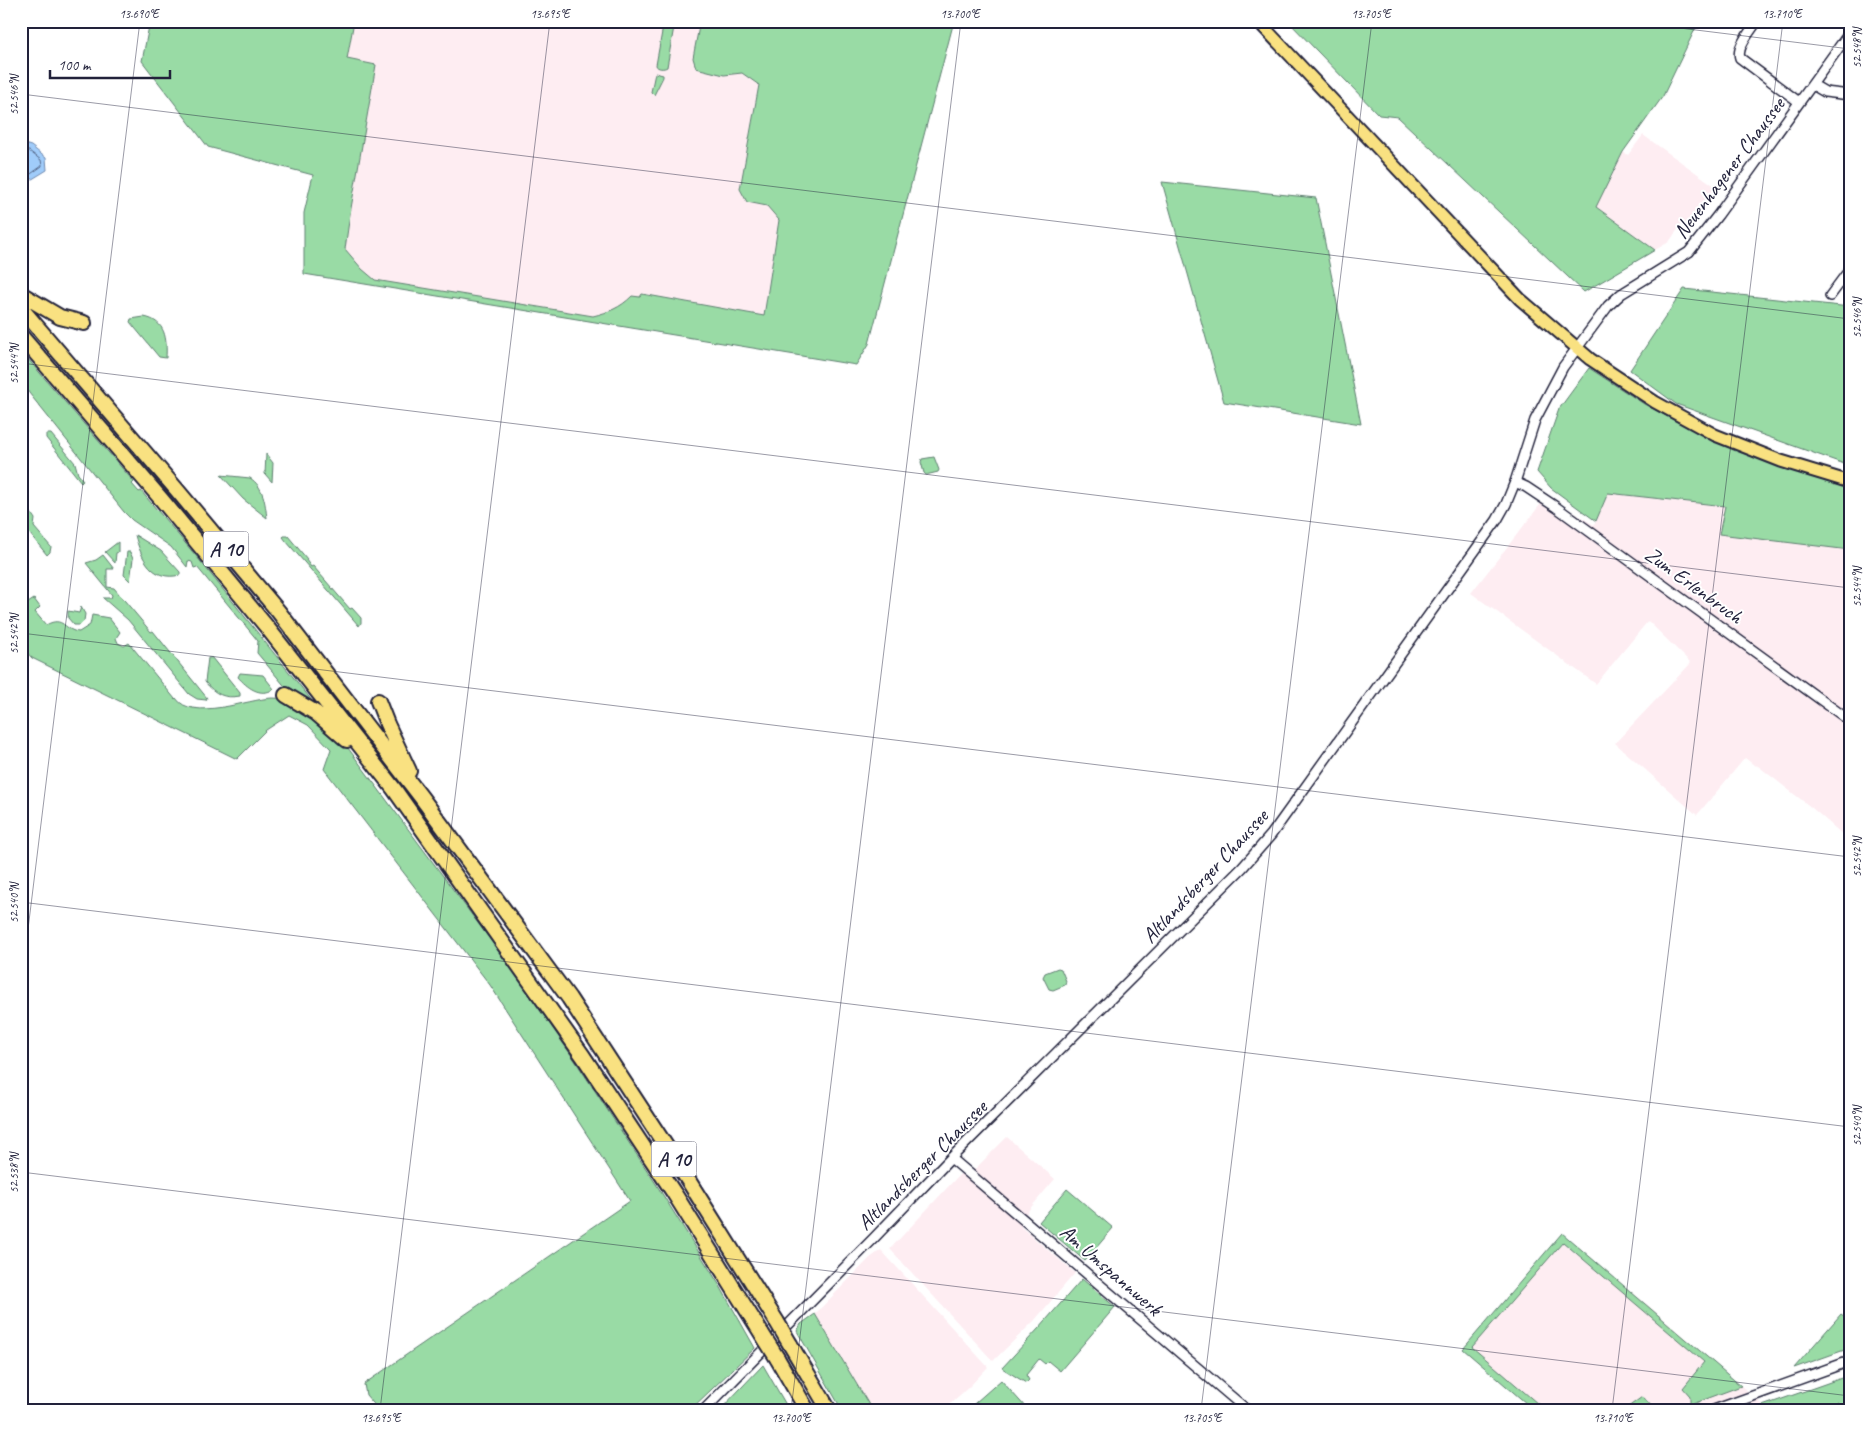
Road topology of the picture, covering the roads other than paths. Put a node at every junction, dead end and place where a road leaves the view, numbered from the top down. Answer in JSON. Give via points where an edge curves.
{"nodes":[{"id":1,"x":1258,"y":21,"type":"edge"},
{"id":2,"x":1757,"y":21,"type":"edge"},
{"id":3,"x":1850,"y":32,"type":"edge"},
{"id":4,"x":1812,"y":85,"type":"junction"},
{"id":5,"x":1850,"y":94,"type":"edge"},
{"id":6,"x":1799,"y":102,"type":"junction"},
{"id":7,"x":1850,"y":269,"type":"edge"},
{"id":8,"x":21,"y":294,"type":"edge"},
{"id":9,"x":1830,"y":296,"type":"dead end"},
{"id":10,"x":21,"y":308,"type":"edge"},
{"id":11,"x":84,"y":323,"type":"dead end"},
{"id":12,"x":21,"y":336,"type":"edge"},
{"id":13,"x":1577,"y":348,"type":"junction"},
{"id":14,"x":1516,"y":482,"type":"junction"},
{"id":15,"x":1850,"y":482,"type":"edge"},
{"id":16,"x":286,"y":695,"type":"dead end"},
{"id":17,"x":378,"y":702,"type":"dead end"},
{"id":18,"x":1850,"y":721,"type":"edge"},
{"id":19,"x":377,"y":767,"type":"junction"},
{"id":20,"x":421,"y":797,"type":"junction"},
{"id":21,"x":951,"y":1158,"type":"junction"},
{"id":22,"x":1850,"y":1361,"type":"edge"},
{"id":23,"x":704,"y":1410,"type":"edge"},
{"id":24,"x":808,"y":1410,"type":"edge"},
{"id":25,"x":828,"y":1410,"type":"edge"},
{"id":26,"x":1247,"y":1410,"type":"edge"},
{"id":27,"x":1714,"y":1410,"type":"edge"}],
"edges":[{"from":1,"to":13,"type":"main road","via":[[1514,292]]},
{"from":2,"to":6,"type":"street","via":[[1740,48],[1740,58]]},
{"from":3,"to":4,"type":"street","name":"Neuenhagener Chaussee"},
{"from":4,"to":5,"type":"street","via":[[1826,92]]},
{"from":4,"to":6,"type":"street","name":"Neuenhagener Chaussee"},
{"from":6,"to":13,"type":"street","name":"Neuenhagener Chaussee","via":[[1689,252],[1621,294]]},
{"from":7,"to":9,"type":"street"},
{"from":8,"to":11,"type":"highway","via":[[60,318]]},
{"from":10,"to":20,"type":"highway","number":"A 10","via":[[278,611]]},
{"from":12,"to":19,"type":"highway","number":"A 10","via":[[187,530]]},
{"from":13,"to":14,"type":"street","name":"Altlandsberger Chaussee","via":[[1563,367],[1535,420]]},
{"from":13,"to":15,"type":"main road","via":[[1655,402],[1715,435],[1781,461]]},
{"from":14,"to":18,"type":"street","name":"Zum Erlenbruch","via":[[1556,507]]},
{"from":14,"to":21,"type":"street","name":"Altlandsberger Chaussee","via":[[1485,538],[1271,835],[1236,874]]},
{"from":16,"to":19,"type":"highway","via":[[325,720]]},
{"from":17,"to":20,"type":"highway"},
{"from":19,"to":24,"type":"highway","number":"A 10","bridge":true,"via":[[583,1056],[674,1193]]},
{"from":20,"to":25,"type":"highway","number":"A 10","bridge":true,"via":[[569,998],[688,1180]]},
{"from":21,"to":23,"type":"street","name":"Altlandsberger Chaussee"},
{"from":21,"to":26,"type":"street","name":"Am Umspannwerk"},
{"from":22,"to":27,"type":"street"}]}
